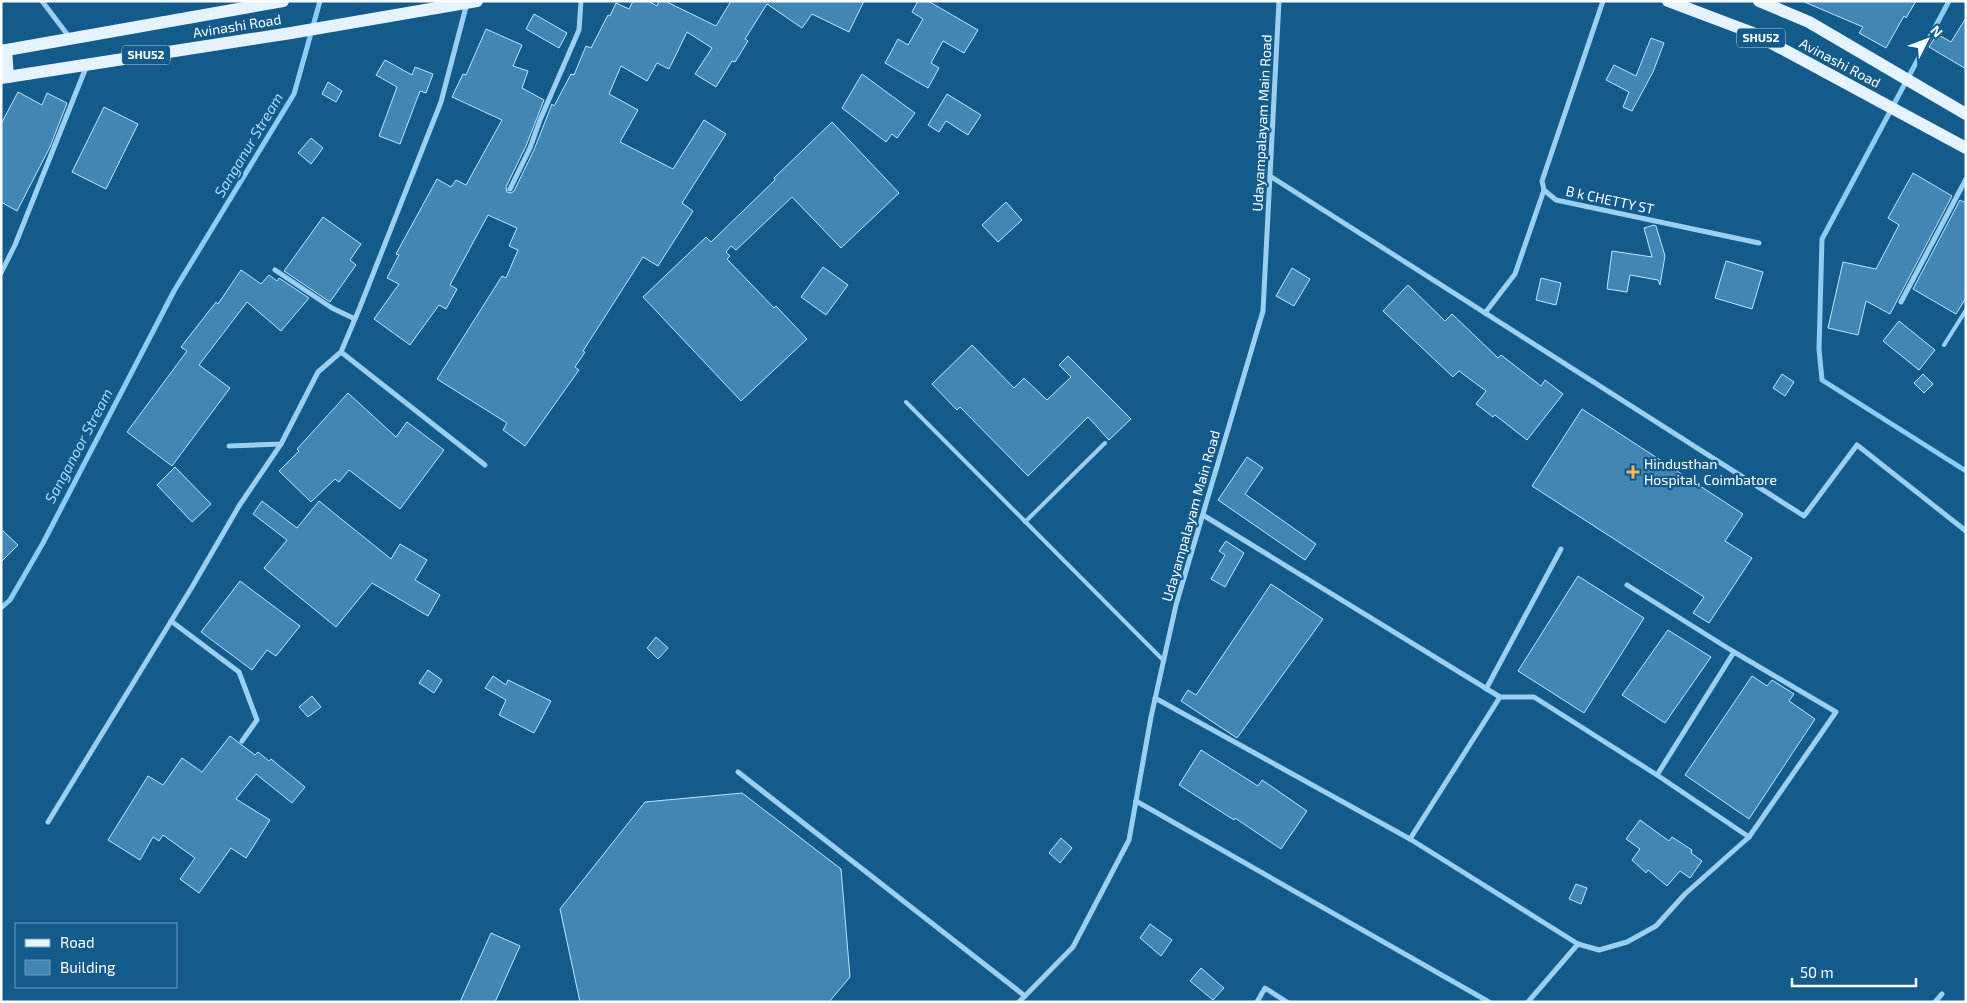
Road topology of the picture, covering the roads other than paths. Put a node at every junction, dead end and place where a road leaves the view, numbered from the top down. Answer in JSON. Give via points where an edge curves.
{"nodes":[{"id":1,"x":42,"y":1,"type":"edge"},
{"id":2,"x":284,"y":1,"type":"edge"},
{"id":3,"x":581,"y":1,"type":"edge"},
{"id":4,"x":1278,"y":1,"type":"edge"},
{"id":5,"x":1604,"y":1,"type":"edge"},
{"id":6,"x":1668,"y":1,"type":"edge"},
{"id":7,"x":472,"y":2,"type":"edge"},
{"id":8,"x":1761,"y":2,"type":"edge"},
{"id":9,"x":252,"y":4,"type":"edge"},
{"id":10,"x":70,"y":39,"type":"junction"},
{"id":11,"x":3,"y":51,"type":"edge"},
{"id":12,"x":87,"y":65,"type":"junction"},
{"id":13,"x":5,"y":77,"type":"edge"},
{"id":14,"x":1966,"y":114,"type":"edge"},
{"id":15,"x":1966,"y":148,"type":"edge"},
{"id":16,"x":1270,"y":176,"type":"junction"},
{"id":17,"x":1966,"y":179,"type":"edge"},
{"id":18,"x":510,"y":189,"type":"dead end"},
{"id":19,"x":1544,"y":190,"type":"junction"},
{"id":20,"x":1759,"y":243,"type":"dead end"},
{"id":21,"x":275,"y":270,"type":"dead end"},
{"id":22,"x":1,"y":273,"type":"edge"},
{"id":23,"x":1901,"y":302,"type":"dead end"},
{"id":24,"x":1966,"y":310,"type":"edge"},
{"id":25,"x":1485,"y":313,"type":"junction"},
{"id":26,"x":355,"y":319,"type":"junction"},
{"id":27,"x":1944,"y":345,"type":"dead end"},
{"id":28,"x":341,"y":352,"type":"junction"},
{"id":29,"x":906,"y":402,"type":"dead end"},
{"id":30,"x":281,"y":444,"type":"junction"},
{"id":31,"x":1105,"y":444,"type":"dead end"},
{"id":32,"x":229,"y":446,"type":"dead end"},
{"id":33,"x":485,"y":465,"type":"dead end"},
{"id":34,"x":1202,"y":515,"type":"junction"},
{"id":35,"x":1025,"y":522,"type":"junction"},
{"id":36,"x":1966,"y":532,"type":"edge"},
{"id":37,"x":1561,"y":549,"type":"dead end"},
{"id":38,"x":1628,"y":585,"type":"dead end"},
{"id":39,"x":171,"y":622,"type":"junction"},
{"id":40,"x":1734,"y":652,"type":"junction"},
{"id":41,"x":1164,"y":660,"type":"junction"},
{"id":42,"x":1486,"y":689,"type":"junction"},
{"id":43,"x":1155,"y":698,"type":"junction"},
{"id":44,"x":1500,"y":698,"type":"junction"},
{"id":45,"x":242,"y":741,"type":"dead end"},
{"id":46,"x":738,"y":772,"type":"dead end"},
{"id":47,"x":1657,"y":775,"type":"junction"},
{"id":48,"x":1136,"y":801,"type":"junction"},
{"id":49,"x":48,"y":822,"type":"dead end"},
{"id":50,"x":1750,"y":838,"type":"junction"},
{"id":51,"x":1410,"y":839,"type":"junction"},
{"id":52,"x":1578,"y":944,"type":"junction"},
{"id":53,"x":1942,"y":994,"type":"dead end"},
{"id":54,"x":1025,"y":996,"type":"junction"},
{"id":55,"x":1019,"y":1002,"type":"edge"},
{"id":56,"x":1257,"y":1002,"type":"edge"},
{"id":57,"x":1287,"y":1002,"type":"edge"},
{"id":58,"x":1488,"y":1002,"type":"edge"},
{"id":59,"x":1528,"y":1002,"type":"edge"},
{"id":60,"x":1935,"y":1002,"type":"edge"}],
"edges":[{"from":1,"to":10,"type":"street"},
{"from":2,"to":9,"type":"main road","name":"Avinashi Road","number":"SHU52"},
{"from":3,"to":18,"type":"street","via":[[579,30]]},
{"from":4,"to":16,"type":"street","name":"Udayampalayam Main Road"},
{"from":5,"to":19,"type":"street","via":[[1542,181]]},
{"from":6,"to":15,"type":"main road","name":"Avinashi Road","number":"SHU52","via":[[1753,33]]},
{"from":7,"to":12,"type":"main road","name":"Avinashi Road","number":"SHU52"},
{"from":7,"to":26,"type":"street","via":[[441,102]]},
{"from":8,"to":14,"type":"main road","name":"Avinashi Road","number":"SHU52","via":[[1809,22]]},
{"from":9,"to":10,"type":"main road","name":"Avinashi Road","number":"SHU52"},
{"from":10,"to":11,"type":"main road","name":"Avinashi Road","number":"SHU52"},
{"from":11,"to":13,"type":"main road"},
{"from":12,"to":13,"type":"main road","name":"Avinashi Road","number":"SHU52"},
{"from":12,"to":22,"type":"street"},
{"from":16,"to":25,"type":"street"},
{"from":16,"to":34,"type":"street","name":"Udayampalayam Main Road","via":[[1263,311]]},
{"from":17,"to":23,"type":"street"},
{"from":19,"to":20,"type":"street","name":"B k CHETTY ST","via":[[1556,200]]},
{"from":19,"to":25,"type":"street","via":[[1515,274]]},
{"from":21,"to":26,"type":"street","via":[[332,308]]},
{"from":24,"to":27,"type":"lane"},
{"from":25,"to":36,"type":"street","via":[[1804,516],[1857,445]]},
{"from":26,"to":28,"type":"street"},
{"from":28,"to":30,"type":"street","via":[[318,372]]},
{"from":28,"to":33,"type":"street"},
{"from":29,"to":35,"type":"lane"},
{"from":30,"to":32,"type":"street"},
{"from":30,"to":39,"type":"street","via":[[239,506]]},
{"from":31,"to":35,"type":"lane"},
{"from":34,"to":41,"type":"street","name":"Udayampalayam Main Road"},
{"from":34,"to":42,"type":"street"},
{"from":35,"to":41,"type":"lane"},
{"from":37,"to":42,"type":"street"},
{"from":38,"to":40,"type":"street"},
{"from":39,"to":45,"type":"street","via":[[240,672],[257,720]]},
{"from":39,"to":49,"type":"street"},
{"from":40,"to":47,"type":"street"},
{"from":40,"to":50,"type":"street","via":[[1836,712]]},
{"from":41,"to":43,"type":"street","name":"Udayampalayam Main Road"},
{"from":42,"to":44,"type":"street"},
{"from":43,"to":48,"type":"street","name":"Udayampalayam Main Road"},
{"from":43,"to":51,"type":"street"},
{"from":44,"to":47,"type":"street","via":[[1534,697]]},
{"from":44,"to":51,"type":"street"},
{"from":46,"to":54,"type":"street"},
{"from":47,"to":50,"type":"street"},
{"from":48,"to":54,"type":"street","name":"Udayampalayam Main Road","via":[[1129,840],[1074,947]]},
{"from":48,"to":58,"type":"street"},
{"from":50,"to":52,"type":"street","via":[[1685,894],[1656,926],[1627,942],[1599,950]]},
{"from":51,"to":52,"type":"street"},
{"from":52,"to":59,"type":"street"},
{"from":53,"to":60,"type":"street"},
{"from":54,"to":55,"type":"street","name":"Udayampalayam Main Road"},
{"from":56,"to":57,"type":"street","via":[[1265,988]]}]}
